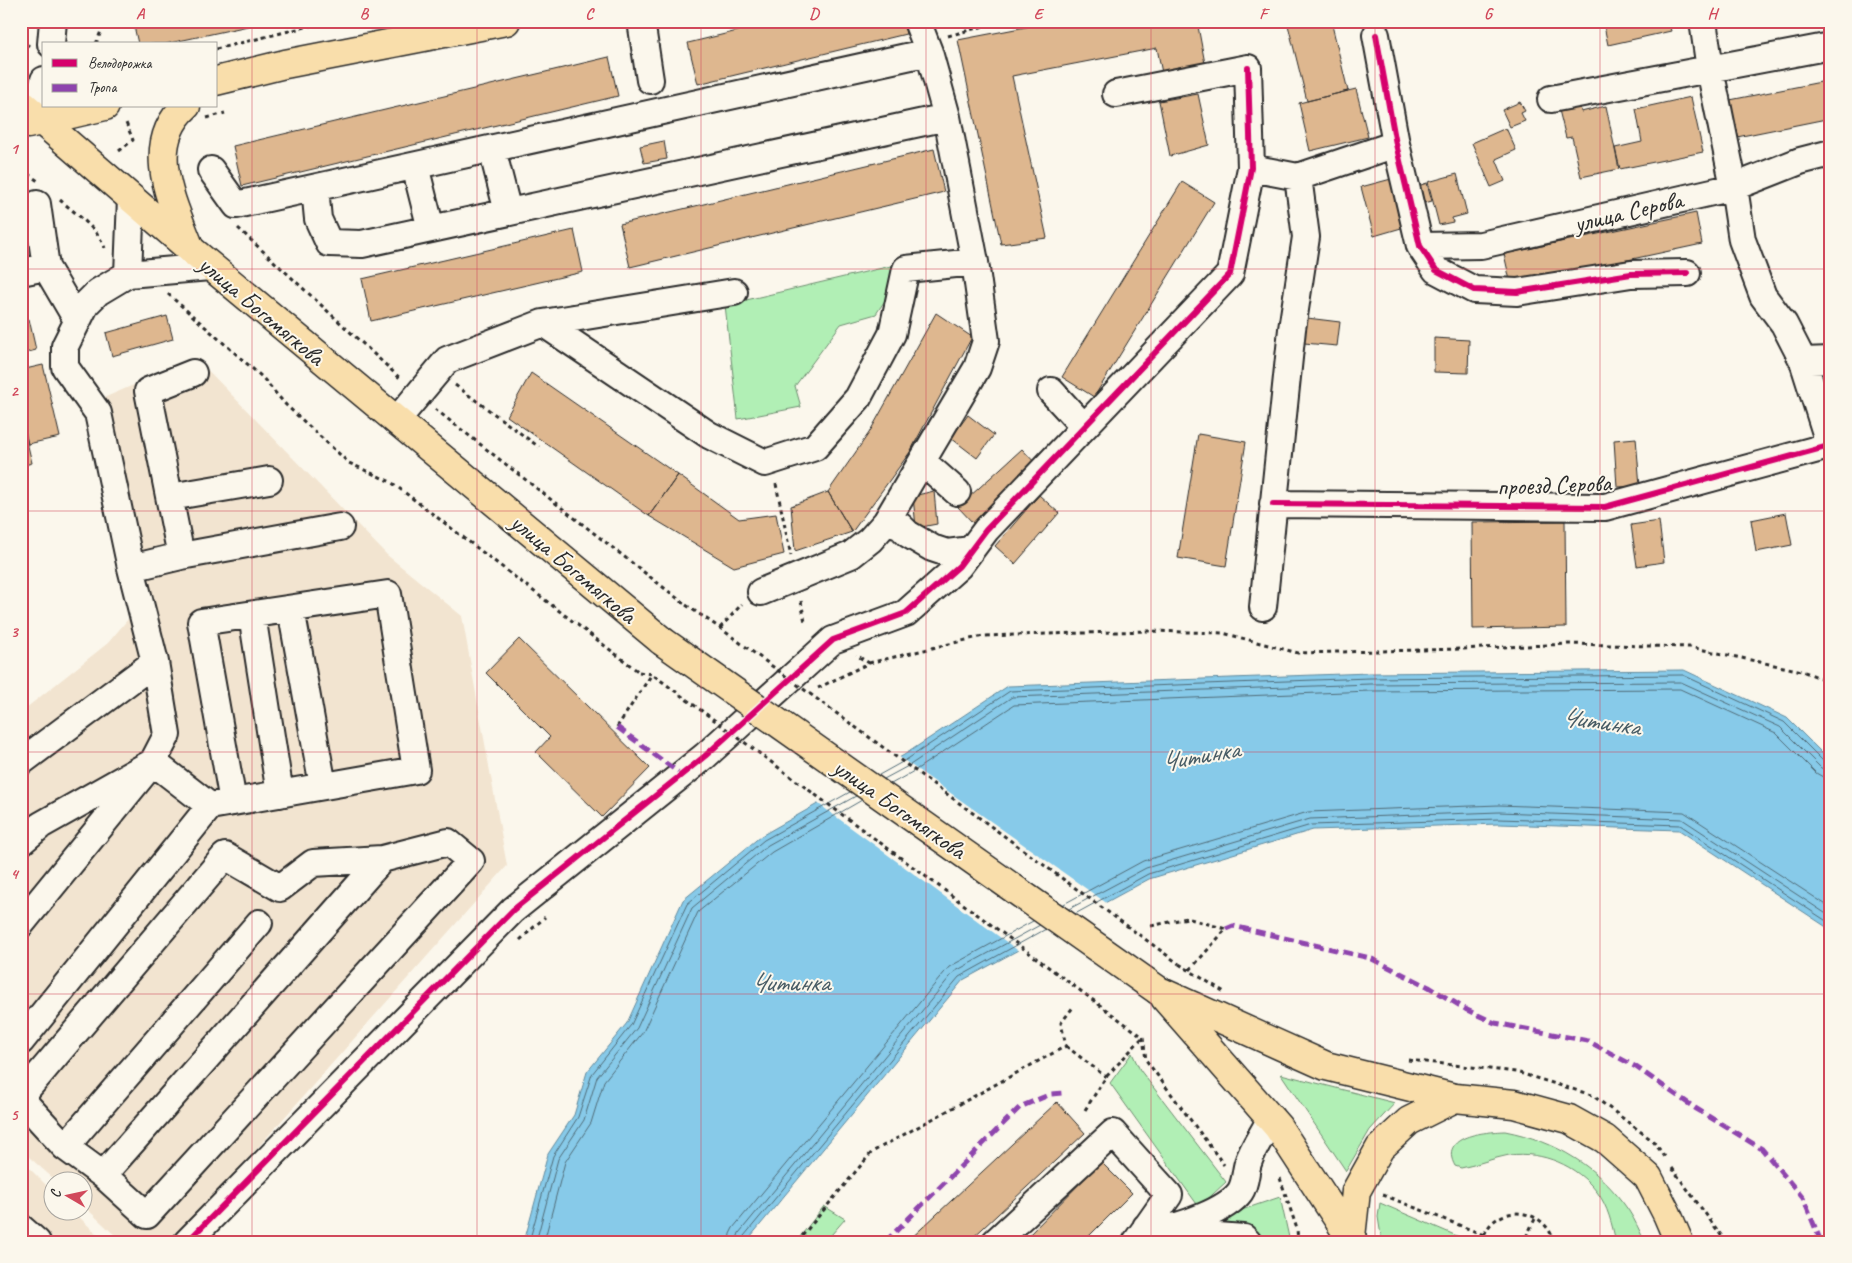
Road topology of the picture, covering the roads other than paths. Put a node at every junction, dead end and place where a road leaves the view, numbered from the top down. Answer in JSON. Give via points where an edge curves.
{"nodes":[{"id":1,"x":53,"y":21,"type":"edge"},
{"id":2,"x":506,"y":21,"type":"edge"},
{"id":3,"x":641,"y":21,"type":"edge"},
{"id":4,"x":917,"y":21,"type":"edge"},
{"id":5,"x":1703,"y":21,"type":"edge"},
{"id":6,"x":1376,"y":35,"type":"dead end"},
{"id":7,"x":50,"y":42,"type":"edge"},
{"id":8,"x":1831,"y":46,"type":"edge"},
{"id":9,"x":929,"y":52,"type":"junction"},
{"id":10,"x":1710,"y":69,"type":"junction"},
{"id":11,"x":650,"y":80,"type":"dead end"},
{"id":12,"x":218,"y":81,"type":"edge"},
{"id":13,"x":42,"y":85,"type":"edge"},
{"id":14,"x":1116,"y":94,"type":"dead end"},
{"id":15,"x":1551,"y":100,"type":"dead end"},
{"id":16,"x":90,"y":108,"type":"edge"},
{"id":17,"x":193,"y":113,"type":"edge"},
{"id":18,"x":30,"y":116,"type":"edge"},
{"id":19,"x":947,"y":117,"type":"junction"},
{"id":20,"x":1396,"y":144,"type":"junction"},
{"id":21,"x":492,"y":149,"type":"junction"},
{"id":22,"x":1831,"y":153,"type":"edge"},
{"id":23,"x":415,"y":166,"type":"junction"},
{"id":24,"x":1251,"y":168,"type":"junction"},
{"id":25,"x":211,"y":170,"type":"dead end"},
{"id":26,"x":1298,"y":177,"type":"junction"},
{"id":27,"x":1734,"y":187,"type":"junction"},
{"id":28,"x":315,"y":188,"type":"junction"},
{"id":29,"x":44,"y":194,"type":"road end"},
{"id":30,"x":131,"y":198,"type":"junction"},
{"id":31,"x":508,"y":212,"type":"junction"},
{"id":32,"x":431,"y":229,"type":"junction"},
{"id":33,"x":1420,"y":246,"type":"junction"},
{"id":34,"x":200,"y":258,"type":"junction"},
{"id":35,"x":975,"y":262,"type":"junction"},
{"id":36,"x":46,"y":267,"type":"junction"},
{"id":37,"x":21,"y":272,"type":"edge"},
{"id":38,"x":1687,"y":273,"type":"dead end"},
{"id":39,"x":128,"y":274,"type":"junction"},
{"id":40,"x":734,"y":292,"type":"dead end"},
{"id":41,"x":77,"y":320,"type":"junction"},
{"id":42,"x":543,"y":323,"type":"junction"},
{"id":43,"x":1831,"y":360,"type":"edge"},
{"id":44,"x":1803,"y":361,"type":"junction"},
{"id":45,"x":193,"y":372,"type":"dead end"},
{"id":46,"x":1051,"y":391,"type":"dead end"},
{"id":47,"x":396,"y":421,"type":"junction"},
{"id":48,"x":1084,"y":428,"type":"junction"},
{"id":49,"x":1830,"y":448,"type":"edge"},
{"id":50,"x":922,"y":461,"type":"junction"},
{"id":51,"x":270,"y":480,"type":"dead end"},
{"id":52,"x":957,"y":492,"type":"dead end"},
{"id":53,"x":170,"y":497,"type":"junction"},
{"id":54,"x":1273,"y":504,"type":"junction"},
{"id":55,"x":886,"y":522,"type":"junction"},
{"id":56,"x":340,"y":527,"type":"dead end"},
{"id":57,"x":970,"y":550,"type":"junction"},
{"id":58,"x":181,"y":556,"type":"junction"},
{"id":59,"x":131,"y":568,"type":"junction"},
{"id":60,"x":752,"y":597,"type":"road end"},
{"id":61,"x":1263,"y":607,"type":"dead end"},
{"id":62,"x":291,"y":609,"type":"junction"},
{"id":63,"x":252,"y":615,"type":"junction"},
{"id":64,"x":155,"y":662,"type":"junction"},
{"id":65,"x":21,"y":762,"type":"edge"},
{"id":66,"x":153,"y":762,"type":"junction"},
{"id":67,"x":323,"y":786,"type":"junction"},
{"id":68,"x":280,"y":794,"type":"junction"},
{"id":69,"x":221,"y":804,"type":"junction"},
{"id":70,"x":21,"y":842,"type":"edge"},
{"id":71,"x":382,"y":859,"type":"junction"},
{"id":72,"x":259,"y":923,"type":"dead end"},
{"id":73,"x":21,"y":924,"type":"edge"},
{"id":74,"x":1159,"y":991,"type":"junction"},
{"id":75,"x":21,"y":1041,"type":"edge"},
{"id":76,"x":21,"y":1097,"type":"edge"},
{"id":77,"x":1455,"y":1098,"type":"junction"},
{"id":78,"x":1271,"y":1118,"type":"junction"},
{"id":79,"x":65,"y":1147,"type":"junction"},
{"id":80,"x":103,"y":1175,"type":"junction"},
{"id":81,"x":1667,"y":1214,"type":"junction"},
{"id":82,"x":1141,"y":1234,"type":"edge"},
{"id":83,"x":1351,"y":1240,"type":"edge"},
{"id":84,"x":188,"y":1242,"type":"edge"},
{"id":85,"x":995,"y":1242,"type":"edge"},
{"id":86,"x":1197,"y":1242,"type":"edge"},
{"id":87,"x":1248,"y":1242,"type":"edge"},
{"id":88,"x":1679,"y":1242,"type":"edge"},
{"id":89,"x":1690,"y":1242,"type":"edge"}],
"edges":[{"from":1,"to":7,"type":"street"},
{"from":2,"to":12,"type":"main road","via":[[285,64]]},
{"from":3,"to":11,"type":"street"},
{"from":4,"to":9,"type":"street"},
{"from":5,"to":10,"type":"street"},
{"from":6,"to":20,"type":"street"},
{"from":8,"to":10,"type":"street"},
{"from":9,"to":19,"type":"street"},
{"from":9,"to":21,"type":"street"},
{"from":10,"to":15,"type":"street"},
{"from":10,"to":27,"type":"street"},
{"from":13,"to":18,"type":"street"},
{"from":14,"to":24,"type":"street","via":[[1248,68]]},
{"from":16,"to":18,"type":"main road"},
{"from":17,"to":34,"type":"main road","via":[[171,125],[165,142],[163,172]]},
{"from":18,"to":30,"type":"main road","name":"улица Богомягкова"},
{"from":19,"to":31,"type":"street"},
{"from":19,"to":35,"type":"street"},
{"from":20,"to":26,"type":"street"},
{"from":20,"to":33,"type":"street"},
{"from":21,"to":23,"type":"street"},
{"from":21,"to":31,"type":"street"},
{"from":22,"to":27,"type":"street","name":"улица Серова","via":[[1800,160]]},
{"from":23,"to":28,"type":"street"},
{"from":23,"to":32,"type":"street"},
{"from":24,"to":26,"type":"street"},
{"from":24,"to":48,"type":"street","via":[[1230,274]]},
{"from":25,"to":28,"type":"street","via":[[236,205]]},
{"from":26,"to":54,"type":"street","via":[[1306,237],[1292,329]]},
{"from":27,"to":33,"type":"street","name":"улица Серова","via":[[1481,245]]},
{"from":27,"to":44,"type":"street","via":[[1742,240],[1762,296],[1784,324]]},
{"from":28,"to":32,"type":"street","via":[[318,220],[329,243],[362,244]]},
{"from":29,"to":36,"type":"street"},
{"from":30,"to":34,"type":"main road","name":"улица Богомягкова"},
{"from":30,"to":39,"type":"street"},
{"from":31,"to":32,"type":"street"},
{"from":33,"to":38,"type":"street","via":[[1436,270],[1474,290],[1517,292],[1631,274]]},
{"from":34,"to":39,"type":"street"},
{"from":34,"to":47,"type":"main road","name":"улица Богомягкова"},
{"from":35,"to":42,"type":"street","via":[[906,269],[892,334],[858,398],[815,447],[765,463],[709,435]]},
{"from":35,"to":50,"type":"street","via":[[986,341],[977,368]]},
{"from":36,"to":37,"type":"street"},
{"from":36,"to":41,"type":"street"},
{"from":39,"to":41,"type":"street","via":[[98,292]]},
{"from":40,"to":42,"type":"street"},
{"from":41,"to":59,"type":"street","via":[[65,346],[65,367],[98,413]]},
{"from":42,"to":47,"type":"street","via":[[447,360]]},
{"from":43,"to":44,"type":"street"},
{"from":44,"to":49,"type":"street"},
{"from":45,"to":53,"type":"street","via":[[148,391]]},
{"from":46,"to":48,"type":"street"},
{"from":47,"to":74,"type":"main road","name":"улица Богомягкова","bridge":true,"via":[[662,641]]},
{"from":48,"to":57,"type":"street"},
{"from":49,"to":54,"type":"street","name":"проезд Серова","via":[[1605,507]]},
{"from":50,"to":52,"type":"street"},
{"from":50,"to":55,"type":"street"},
{"from":51,"to":53,"type":"street"},
{"from":53,"to":58,"type":"street"},
{"from":54,"to":61,"type":"street"},
{"from":55,"to":57,"type":"street","via":[[900,526],[932,548],[947,552]]},
{"from":55,"to":60,"type":"street","via":[[851,555]]},
{"from":56,"to":58,"type":"street"},
{"from":57,"to":84,"type":"street","via":[[959,566],[906,612],[833,640],[705,756],[513,910]]},
{"from":58,"to":59,"type":"street"},
{"from":59,"to":64,"type":"street"},
{"from":62,"to":63,"type":"street"},
{"from":62,"to":67,"type":"street"},
{"from":62,"to":67,"type":"street","via":[[388,594],[416,770]]},
{"from":63,"to":68,"type":"street"},
{"from":63,"to":69,"type":"street","via":[[201,622]]},
{"from":64,"to":65,"type":"street"},
{"from":64,"to":66,"type":"street","via":[[167,735]]},
{"from":66,"to":69,"type":"street"},
{"from":66,"to":70,"type":"street","via":[[41,825]]},
{"from":66,"to":73,"type":"street"},
{"from":67,"to":68,"type":"street"},
{"from":68,"to":69,"type":"street"},
{"from":69,"to":75,"type":"street"},
{"from":71,"to":76,"type":"street","via":[[314,862],[280,888],[225,856]]},
{"from":71,"to":80,"type":"street"},
{"from":71,"to":80,"type":"street","via":[[448,842],[471,860],[147,1215]]},
{"from":72,"to":79,"type":"street"},
{"from":74,"to":77,"type":"main road","via":[[1326,1066]]},
{"from":74,"to":78,"type":"main road"},
{"from":76,"to":79,"type":"street"},
{"from":77,"to":81,"type":"main road","via":[[1514,1104],[1570,1119],[1606,1139],[1648,1177]]},
{"from":77,"to":83,"type":"main road","via":[[1409,1121],[1380,1148],[1356,1191]]},
{"from":78,"to":82,"type":"street","via":[[1248,1163],[1240,1193],[1202,1218]]},
{"from":78,"to":83,"type":"main road"},
{"from":79,"to":80,"type":"street"},
{"from":81,"to":88,"type":"main road"},
{"from":81,"to":89,"type":"main road"},
{"from":82,"to":85,"type":"street","via":[[1170,1195],[1113,1133]]},
{"from":86,"to":87,"type":"street","via":[[1217,1236],[1244,1238]]}]}
